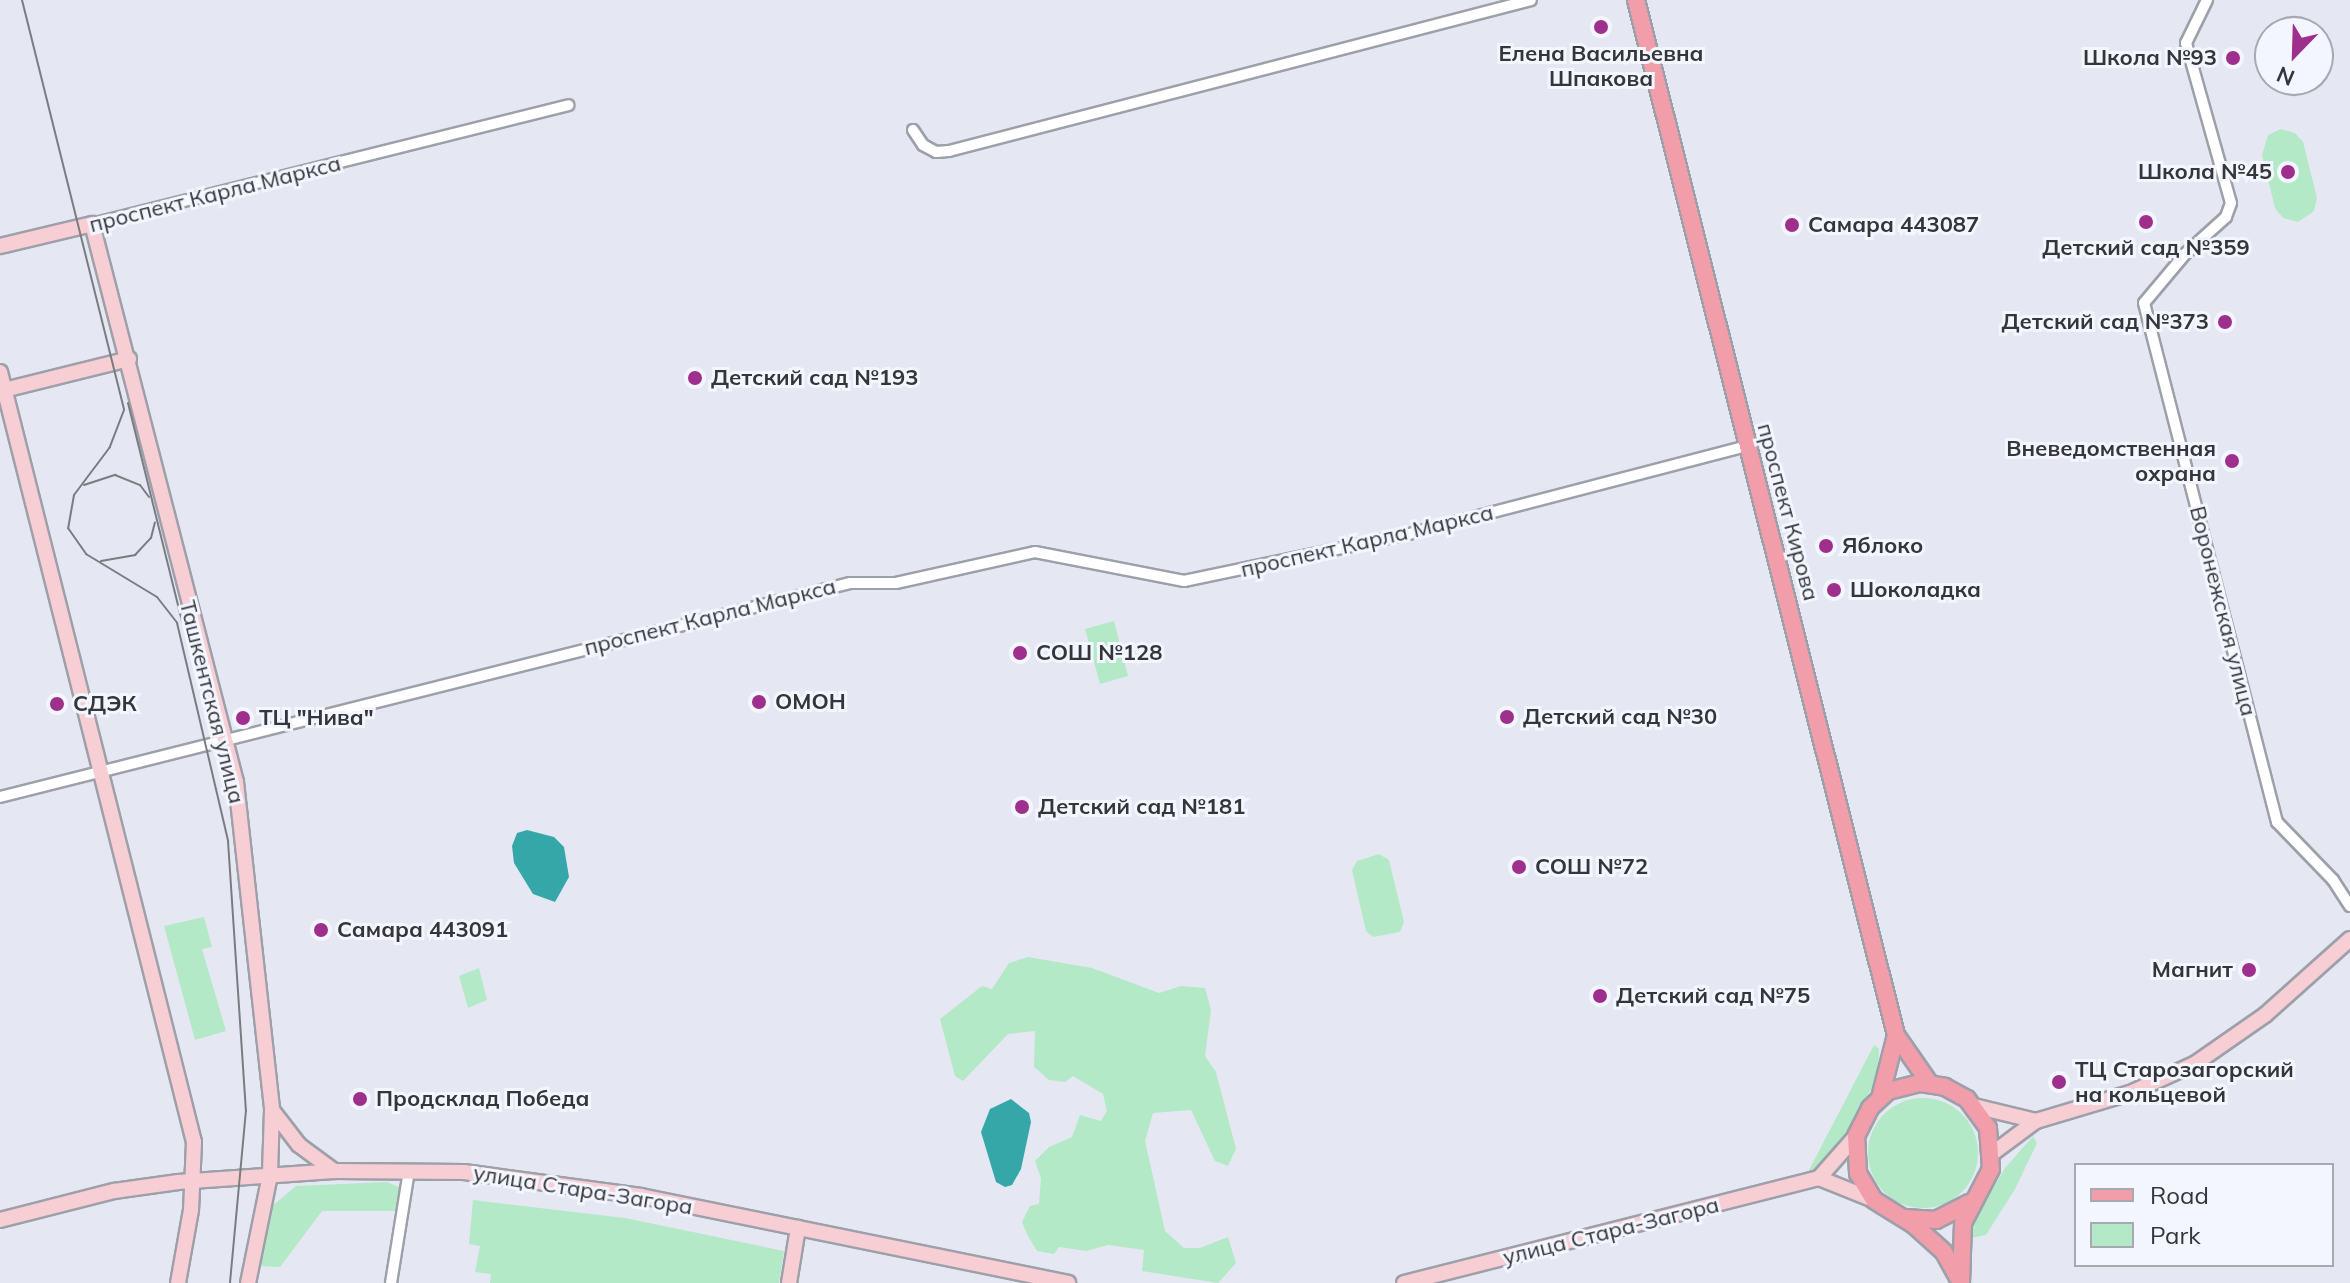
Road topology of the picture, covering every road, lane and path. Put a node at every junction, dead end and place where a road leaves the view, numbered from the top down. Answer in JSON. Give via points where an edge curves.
{"nodes":[{"id":1,"x":1531,"y":0,"type":"edge"},
{"id":2,"x":1636,"y":0,"type":"edge"},
{"id":3,"x":2207,"y":0,"type":"edge"},
{"id":4,"x":568,"y":105,"type":"dead end"},
{"id":5,"x":913,"y":130,"type":"dead end"},
{"id":6,"x":92,"y":224,"type":"junction"},
{"id":7,"x":0,"y":246,"type":"edge"},
{"id":8,"x":129,"y":359,"type":"junction"},
{"id":9,"x":0,"y":372,"type":"edge"},
{"id":10,"x":3,"y":391,"type":"edge"},
{"id":11,"x":1747,"y":446,"type":"junction"},
{"id":12,"x":225,"y":739,"type":"junction"},
{"id":13,"x":98,"y":771,"type":"junction"},
{"id":14,"x":0,"y":797,"type":"edge"},
{"id":15,"x":2350,"y":906,"type":"edge"},
{"id":16,"x":2350,"y":939,"type":"edge"},
{"id":17,"x":1896,"y":1035,"type":"junction"},
{"id":18,"x":1930,"y":1084,"type":"junction"},
{"id":19,"x":1880,"y":1098,"type":"junction"},
{"id":20,"x":1974,"y":1106,"type":"junction"},
{"id":21,"x":272,"y":1110,"type":"junction"},
{"id":22,"x":2036,"y":1121,"type":"junction"},
{"id":23,"x":1856,"y":1136,"type":"junction"},
{"id":24,"x":1993,"y":1153,"type":"junction"},
{"id":25,"x":409,"y":1170,"type":"junction"},
{"id":26,"x":334,"y":1171,"type":"junction"},
{"id":27,"x":270,"y":1175,"type":"junction"},
{"id":28,"x":1819,"y":1178,"type":"junction"},
{"id":29,"x":192,"y":1181,"type":"junction"},
{"id":30,"x":1874,"y":1200,"type":"junction"},
{"id":31,"x":1972,"y":1201,"type":"junction"},
{"id":32,"x":1897,"y":1215,"type":"junction"},
{"id":33,"x":0,"y":1220,"type":"edge"},
{"id":34,"x":798,"y":1228,"type":"junction"},
{"id":35,"x":178,"y":1283,"type":"edge"},
{"id":36,"x":248,"y":1283,"type":"edge"},
{"id":37,"x":391,"y":1283,"type":"edge"},
{"id":38,"x":789,"y":1283,"type":"edge"},
{"id":39,"x":1068,"y":1283,"type":"edge"},
{"id":40,"x":1404,"y":1283,"type":"edge"},
{"id":41,"x":1961,"y":1283,"type":"edge"}],
"edges":[{"from":1,"to":5,"type":"street","via":[[949,151],[923,145]]},
{"from":2,"to":11,"type":"main road","name":"проспект Кирова"},
{"from":3,"to":15,"type":"street","name":"Воронежская улица","via":[[2186,43],[2231,203],[2226,217],[2186,253],[2144,303],[2277,822]]},
{"from":4,"to":6,"type":"street","name":"проспект Карла Маркса"},
{"from":6,"to":7,"type":"main road","name":"проспект Карла Маркса"},
{"from":6,"to":8,"type":"main road","name":"Ташкентская улица"},
{"from":8,"to":10,"type":"main road"},
{"from":8,"to":12,"type":"main road","name":"Ташкентская улица"},
{"from":9,"to":10,"type":"main road"},
{"from":10,"to":13,"type":"main road"},
{"from":11,"to":12,"type":"street","name":"проспект Карла Маркса","via":[[1457,522],[1184,581],[1035,552],[896,583],[850,583]]},
{"from":11,"to":17,"type":"main road","name":"проспект Кирова"},
{"from":12,"to":13,"type":"street","name":"проспект Карла Маркса"},
{"from":12,"to":21,"type":"main road","name":"Ташкентская улица","via":[[236,782]]},
{"from":13,"to":14,"type":"street","name":"проспект Карла Маркса"},
{"from":13,"to":29,"type":"main road","via":[[194,1142]]},
{"from":16,"to":22,"type":"main road","via":[[2265,1015],[2196,1063],[2151,1085]]},
{"from":17,"to":18,"type":"main road"},
{"from":17,"to":19,"type":"main road"},
{"from":18,"to":19,"type":"main road","via":[[1903,1086]]},
{"from":18,"to":20,"type":"main road","via":[[1957,1093]]},
{"from":19,"to":23,"type":"main road"},
{"from":20,"to":22,"type":"main road"},
{"from":20,"to":24,"type":"main road","via":[[1988,1128]]},
{"from":21,"to":26,"type":"main road","via":[[299,1145]]},
{"from":21,"to":27,"type":"main road","name":"Ташкентская улица"},
{"from":22,"to":24,"type":"main road"},
{"from":23,"to":28,"type":"main road"},
{"from":23,"to":30,"type":"main road","via":[[1858,1173]]},
{"from":24,"to":31,"type":"main road","via":[[1985,1183]]},
{"from":25,"to":26,"type":"main road","name":"улица Стара-Загора"},
{"from":25,"to":34,"type":"main road","name":"улица Стара-Загора","via":[[541,1179]]},
{"from":25,"to":37,"type":"street"},
{"from":26,"to":27,"type":"main road","name":"улица Стара-Загора"},
{"from":27,"to":29,"type":"main road","name":"улица Стара-Загора"},
{"from":27,"to":36,"type":"main road","name":"Ташкентская улица"},
{"from":28,"to":30,"type":"main road"},
{"from":28,"to":40,"type":"main road","name":"улица Стара-Загора"},
{"from":29,"to":33,"type":"main road","name":"улица Стара-Загора","via":[[114,1191]]},
{"from":29,"to":35,"type":"main road"},
{"from":30,"to":32,"type":"main road"},
{"from":31,"to":32,"type":"main road","via":[[1936,1220]]},
{"from":31,"to":41,"type":"main road","via":[[1963,1223]]},
{"from":32,"to":41,"type":"main road","via":[[1944,1252]]},
{"from":34,"to":38,"type":"main road"},
{"from":34,"to":39,"type":"main road","name":"улица Стара-Загора"}]}
